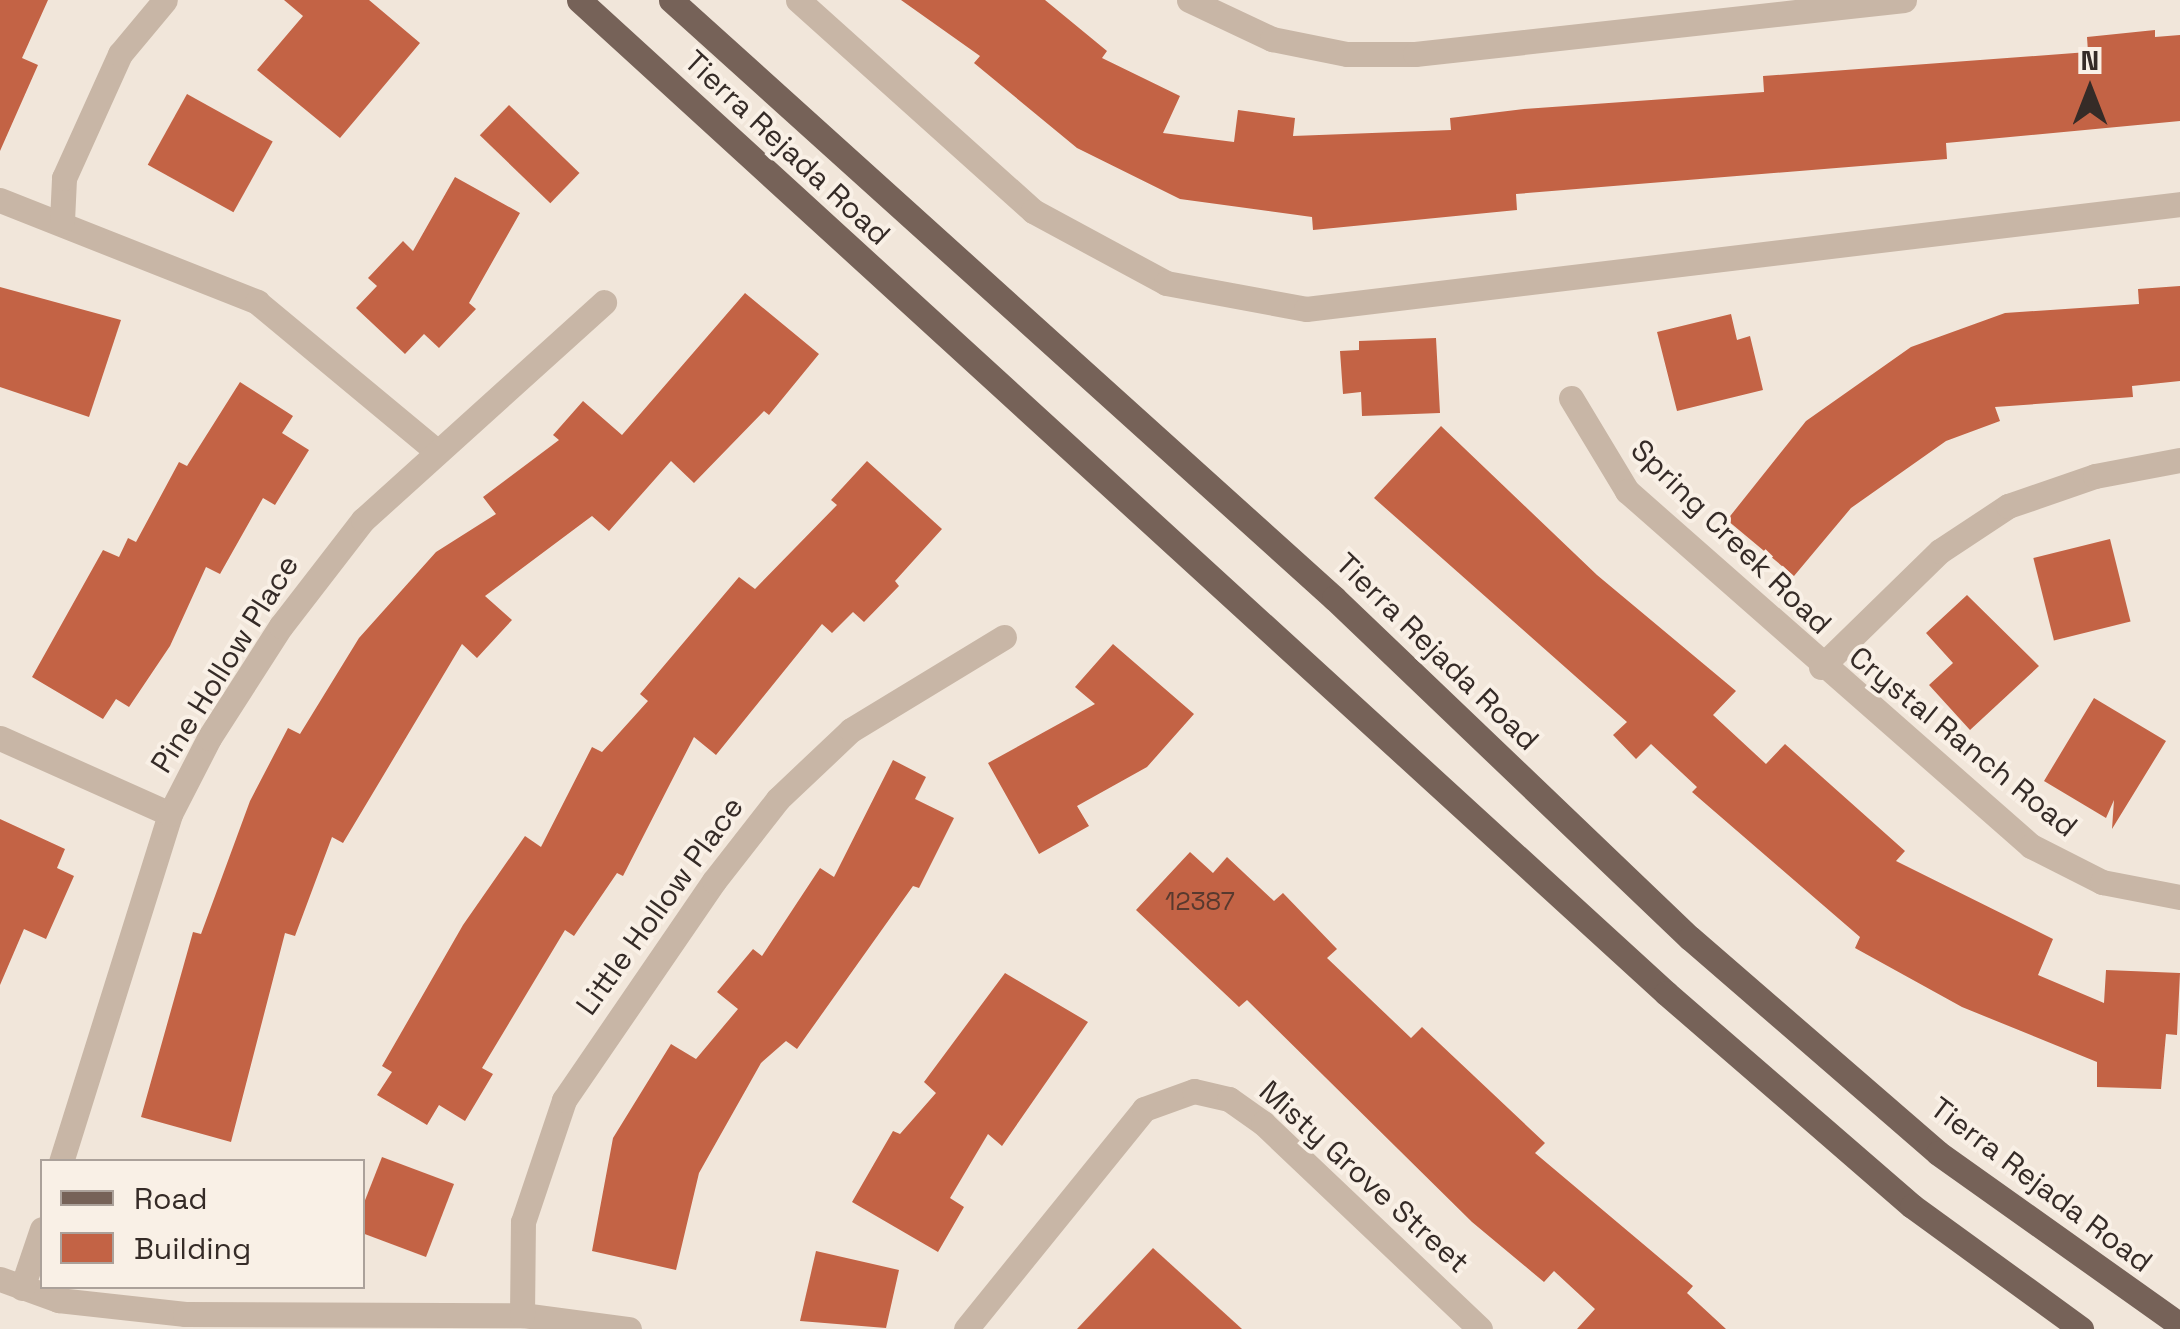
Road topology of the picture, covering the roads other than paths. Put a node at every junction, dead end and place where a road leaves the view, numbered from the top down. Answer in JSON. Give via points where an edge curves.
{"nodes":[{"id":1,"x":164,"y":0,"type":"edge"},
{"id":2,"x":579,"y":0,"type":"edge"},
{"id":3,"x":671,"y":0,"type":"edge"},
{"id":4,"x":798,"y":0,"type":"edge"},
{"id":5,"x":1189,"y":0,"type":"edge"},
{"id":6,"x":1904,"y":0,"type":"edge"},
{"id":7,"x":0,"y":200,"type":"edge"},
{"id":8,"x":2180,"y":204,"type":"edge"},
{"id":9,"x":62,"y":221,"type":"junction"},
{"id":10,"x":604,"y":302,"type":"dead end"},
{"id":11,"x":1571,"y":398,"type":"dead end"},
{"id":12,"x":436,"y":450,"type":"junction"},
{"id":13,"x":2180,"y":460,"type":"edge"},
{"id":14,"x":1004,"y":637,"type":"dead end"},
{"id":15,"x":1821,"y":667,"type":"junction"},
{"id":16,"x":0,"y":738,"type":"edge"},
{"id":17,"x":170,"y":814,"type":"junction"},
{"id":18,"x":2180,"y":897,"type":"edge"},
{"id":19,"x":62,"y":1159,"type":"edge"},
{"id":20,"x":40,"y":1232,"type":"edge"},
{"id":21,"x":11,"y":1283,"type":"edge"},
{"id":22,"x":40,"y":1288,"type":"edge"},
{"id":23,"x":45,"y":1289,"type":"edge"},
{"id":24,"x":522,"y":1315,"type":"junction"},
{"id":25,"x":2180,"y":1325,"type":"edge"},
{"id":26,"x":629,"y":1329,"type":"edge"},
{"id":27,"x":966,"y":1329,"type":"edge"},
{"id":28,"x":1480,"y":1329,"type":"edge"},
{"id":29,"x":2081,"y":1329,"type":"edge"}],
"edges":[{"from":1,"to":9,"type":"street","via":[[120,54],[64,178]]},
{"from":2,"to":29,"type":"main road","name":"Tierra Rejada Road","via":[[1666,994],[1912,1206]]},
{"from":3,"to":25,"type":"main road","name":"Tierra Rejada Road","via":[[1334,598],[1690,938],[1938,1152]]},
{"from":4,"to":8,"type":"street","via":[[1033,211],[1166,283],[1306,309]]},
{"from":5,"to":6,"type":"street","via":[[1272,39],[1347,54],[1473,49]]},
{"from":7,"to":9,"type":"street"},
{"from":9,"to":12,"type":"street","via":[[257,302]]},
{"from":10,"to":12,"type":"street","name":"Pine Hollow Place"},
{"from":11,"to":15,"type":"street","name":"Spring Creek Road","via":[[1627,491]]},
{"from":12,"to":17,"type":"street","name":"Pine Hollow Place","via":[[315,577],[209,738]]},
{"from":13,"to":15,"type":"street","via":[[2095,476],[2008,506],[1926,564]]},
{"from":14,"to":24,"type":"street","name":"Little Hollow Place","via":[[850,730],[802,772],[714,881],[564,1100],[523,1222]]},
{"from":15,"to":18,"type":"street","name":"Crystal Ranch Road","via":[[2058,864]]},
{"from":16,"to":17,"type":"street"},
{"from":17,"to":19,"type":"street","name":"Pine Hollow Place"},
{"from":20,"to":21,"type":"street"},
{"from":21,"to":22,"type":"street"},
{"from":23,"to":24,"type":"street","via":[[185,1314]]},
{"from":24,"to":26,"type":"street"},
{"from":27,"to":28,"type":"street","name":"Misty Grove Street","via":[[1144,1110],[1194,1091],[1229,1098],[1263,1123]]}]}
